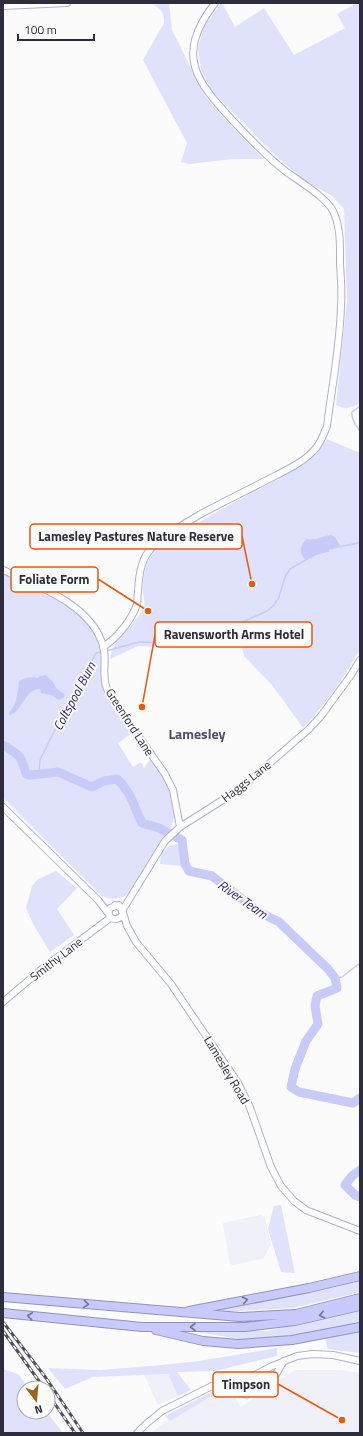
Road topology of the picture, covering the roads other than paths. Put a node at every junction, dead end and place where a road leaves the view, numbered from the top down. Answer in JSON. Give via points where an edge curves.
{"nodes":[{"id":1,"x":67,"y":3,"type":"edge"},
{"id":2,"x":215,"y":3,"type":"edge"},
{"id":3,"x":3,"y":6,"type":"edge"},
{"id":4,"x":3,"y":570,"type":"edge"},
{"id":5,"x":103,"y":647,"type":"junction"},
{"id":6,"x":360,"y":660,"type":"edge"},
{"id":7,"x":3,"y":807,"type":"edge"},
{"id":8,"x":179,"y":828,"type":"junction"},
{"id":9,"x":130,"y":897,"type":"junction"},
{"id":10,"x":98,"y":900,"type":"junction"},
{"id":11,"x":114,"y":906,"type":"junction"},
{"id":12,"x":122,"y":912,"type":"junction"},
{"id":13,"x":109,"y":915,"type":"junction"},
{"id":14,"x":118,"y":920,"type":"junction"},
{"id":15,"x":129,"y":930,"type":"junction"},
{"id":16,"x":3,"y":1002,"type":"edge"},
{"id":17,"x":360,"y":1231,"type":"edge"},
{"id":18,"x":360,"y":1276,"type":"edge"},
{"id":19,"x":3,"y":1297,"type":"edge"},
{"id":20,"x":360,"y":1298,"type":"edge"},
{"id":21,"x":360,"y":1306,"type":"edge"},
{"id":22,"x":3,"y":1313,"type":"edge"},
{"id":23,"x":179,"y":1313,"type":"junction"},
{"id":24,"x":142,"y":1327,"type":"junction"},
{"id":25,"x":360,"y":1327,"type":"edge"},
{"id":26,"x":284,"y":1361,"type":"junction"},
{"id":27,"x":360,"y":1361,"type":"edge"},
{"id":28,"x":261,"y":1372,"type":"junction"},
{"id":29,"x":273,"y":1378,"type":"junction"},
{"id":30,"x":240,"y":1379,"type":"junction"},
{"id":31,"x":260,"y":1385,"type":"junction"},
{"id":32,"x":137,"y":1433,"type":"edge"}],
"edges":[{"from":1,"to":3,"type":"street"},
{"from":2,"to":5,"type":"street","via":[[194,38],[193,58],[201,83],[250,139],[326,202],[333,210],[338,224],[342,306],[327,426],[316,448],[305,458],[198,516],[155,544],[141,563],[136,604],[128,621]]},
{"from":4,"to":5,"type":"street","name":"Greenford Lane","via":[[69,603],[89,621]]},
{"from":5,"to":8,"type":"street","name":"Greenford Lane","via":[[106,687],[165,774],[173,790]]},
{"from":6,"to":8,"type":"street","name":"Haggs Lane","via":[[309,729],[240,789]]},
{"from":7,"to":10,"type":"street"},
{"from":8,"to":9,"type":"street","name":"Haggs Lane","via":[[165,841]]},
{"from":9,"to":11,"type":"street","name":"Haggs Lane","via":[[124,903]]},
{"from":9,"to":12,"type":"street","name":"Haggs Lane"},
{"from":10,"to":11,"type":"street"},
{"from":10,"to":13,"type":"street"},
{"from":11,"to":12,"type":"street","via":[[120,907]]},
{"from":11,"to":13,"type":"street","via":[[109,909]]},
{"from":12,"to":14,"type":"street"},
{"from":12,"to":15,"type":"street","name":"Lamesley Road"},
{"from":13,"to":14,"type":"street"},
{"from":13,"to":16,"type":"street","name":"Smithy Lane"},
{"from":14,"to":15,"type":"street","name":"Lamesley Road"},
{"from":15,"to":17,"type":"street","name":"Lamesley Road","via":[[143,952],[171,984],[238,1083],[281,1186],[306,1210]]},
{"from":23,"to":18,"type":"highway","one_way":true},
{"from":19,"to":23,"type":"highway","one_way":true},
{"from":20,"to":23,"type":"highway","via":[[296,1314],[240,1317]]},
{"from":21,"to":24,"type":"highway","one_way":true,"via":[[295,1321],[245,1327]]},
{"from":24,"to":22,"type":"highway","one_way":true},
{"from":24,"to":25,"type":"highway","via":[[203,1341],[238,1344],[292,1340]]},
{"from":26,"to":27,"type":"street","via":[[313,1354]]},
{"from":26,"to":28,"type":"street"},
{"from":26,"to":29,"type":"street"},
{"from":28,"to":29,"type":"street","via":[[269,1371]]},
{"from":28,"to":30,"type":"street"},
{"from":28,"to":31,"type":"street","via":[[257,1380]]},
{"from":29,"to":31,"type":"street","via":[[270,1385]]},
{"from":30,"to":31,"type":"street"},
{"from":30,"to":32,"type":"street","via":[[221,1382],[178,1403],[157,1415]]}]}
